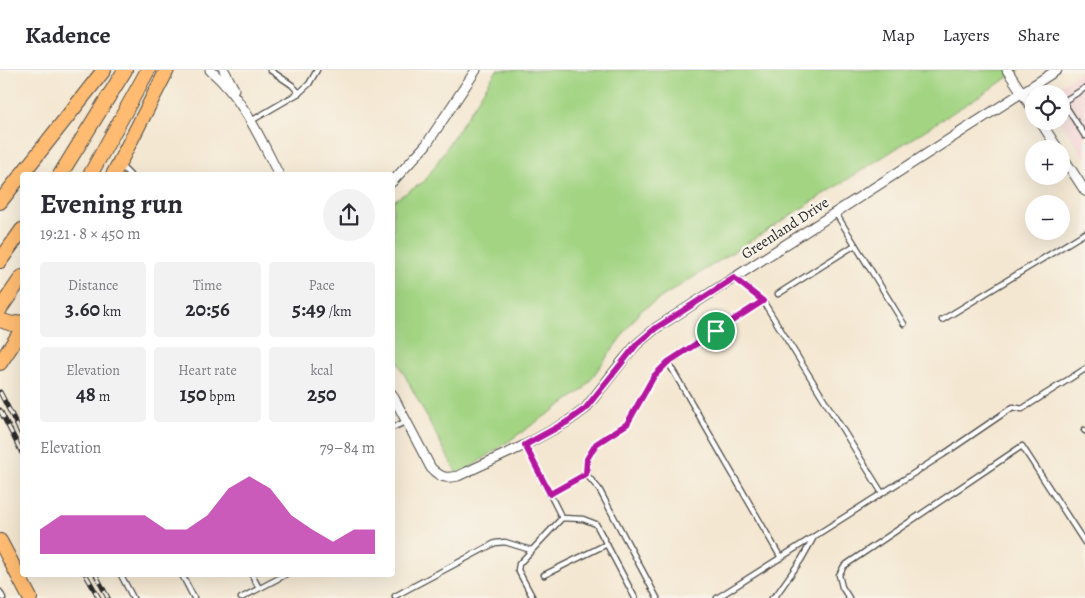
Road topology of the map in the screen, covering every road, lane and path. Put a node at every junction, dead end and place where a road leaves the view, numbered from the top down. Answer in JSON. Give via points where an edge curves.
{"nodes":[{"id":1,"x":104,"y":70,"type":"edge"},
{"id":2,"x":125,"y":70,"type":"edge"},
{"id":3,"x":148,"y":70,"type":"edge"},
{"id":4,"x":168,"y":70,"type":"edge"},
{"id":5,"x":210,"y":70,"type":"edge"},
{"id":6,"x":224,"y":70,"type":"edge"},
{"id":7,"x":270,"y":70,"type":"edge"},
{"id":8,"x":317,"y":70,"type":"edge"},
{"id":9,"x":476,"y":70,"type":"edge"},
{"id":10,"x":1007,"y":70,"type":"edge"},
{"id":11,"x":1057,"y":70,"type":"edge"},
{"id":12,"x":1085,"y":88,"type":"edge"},
{"id":13,"x":299,"y":92,"type":"junction"},
{"id":14,"x":1021,"y":92,"type":"junction"},
{"id":15,"x":1070,"y":97,"type":"edge"},
{"id":16,"x":1025,"y":98,"type":"edge"},
{"id":17,"x":238,"y":99,"type":"junction"},
{"id":18,"x":1070,"y":114,"type":"edge"},
{"id":19,"x":251,"y":121,"type":"junction"},
{"id":20,"x":1085,"y":136,"type":"edge"},
{"id":21,"x":1070,"y":168,"type":"edge"},
{"id":22,"x":116,"y":170,"type":"edge"},
{"id":23,"x":24,"y":172,"type":"edge"},
{"id":24,"x":62,"y":172,"type":"edge"},
{"id":25,"x":92,"y":172,"type":"edge"},
{"id":26,"x":277,"y":172,"type":"edge"},
{"id":27,"x":20,"y":177,"type":"edge"},
{"id":28,"x":395,"y":179,"type":"edge"},
{"id":29,"x":1085,"y":191,"type":"edge"},
{"id":30,"x":0,"y":202,"type":"edge"},
{"id":31,"x":835,"y":212,"type":"junction"},
{"id":32,"x":20,"y":233,"type":"edge"},
{"id":33,"x":1085,"y":233,"type":"edge"},
{"id":34,"x":855,"y":245,"type":"junction"},
{"id":35,"x":0,"y":261,"type":"edge"},
{"id":36,"x":734,"y":278,"type":"junction"},
{"id":37,"x":20,"y":281,"type":"edge"},
{"id":38,"x":778,"y":294,"type":"dead end"},
{"id":39,"x":763,"y":301,"type":"junction"},
{"id":40,"x":1,"y":317,"type":"edge"},
{"id":41,"x":942,"y":320,"type":"dead end"},
{"id":42,"x":20,"y":322,"type":"edge"},
{"id":43,"x":904,"y":324,"type":"dead end"},
{"id":44,"x":20,"y":333,"type":"edge"},
{"id":45,"x":0,"y":362,"type":"edge"},
{"id":46,"x":668,"y":362,"type":"junction"},
{"id":47,"x":1085,"y":369,"type":"edge"},
{"id":48,"x":395,"y":398,"type":"edge"},
{"id":49,"x":406,"y":421,"type":"junction"},
{"id":50,"x":395,"y":426,"type":"edge"},
{"id":51,"x":525,"y":445,"type":"junction"},
{"id":52,"x":586,"y":474,"type":"junction"},
{"id":53,"x":882,"y":493,"type":"junction"},
{"id":54,"x":550,"y":494,"type":"junction"},
{"id":55,"x":562,"y":518,"type":"junction"},
{"id":56,"x":815,"y":536,"type":"junction"},
{"id":57,"x":0,"y":541,"type":"edge"},
{"id":58,"x":1085,"y":543,"type":"edge"},
{"id":59,"x":607,"y":544,"type":"junction"},
{"id":60,"x":531,"y":550,"type":"junction"},
{"id":61,"x":780,"y":558,"type":"junction"},
{"id":62,"x":544,"y":575,"type":"dead end"},
{"id":63,"x":122,"y":577,"type":"edge"},
{"id":64,"x":183,"y":577,"type":"edge"},
{"id":65,"x":253,"y":577,"type":"edge"},
{"id":66,"x":281,"y":577,"type":"edge"},
{"id":67,"x":259,"y":588,"type":"junction"},
{"id":68,"x":0,"y":592,"type":"edge"},
{"id":69,"x":395,"y":596,"type":"dead end"},
{"id":70,"x":3,"y":598,"type":"edge"},
{"id":71,"x":30,"y":598,"type":"edge"},
{"id":72,"x":133,"y":598,"type":"edge"},
{"id":73,"x":194,"y":598,"type":"edge"},
{"id":74,"x":240,"y":598,"type":"edge"},
{"id":75,"x":533,"y":598,"type":"edge"},
{"id":76,"x":635,"y":598,"type":"edge"},
{"id":77,"x":657,"y":598,"type":"edge"},
{"id":78,"x":717,"y":598,"type":"edge"},
{"id":79,"x":772,"y":598,"type":"edge"},
{"id":80,"x":849,"y":598,"type":"edge"}],
"edges":[{"from":1,"to":23,"type":"main road"},
{"from":2,"to":24,"type":"main road"},
{"from":3,"to":25,"type":"main road"},
{"from":4,"to":22,"type":"main road"},
{"from":5,"to":17,"type":"street"},
{"from":6,"to":17,"type":"street"},
{"from":7,"to":13,"type":"lane"},
{"from":8,"to":13,"type":"lane","via":[[309,84]]},
{"from":9,"to":28,"type":"street","via":[[426,145]]},
{"from":10,"to":14,"type":"street"},
{"from":11,"to":14,"type":"street","name":"Greenland Drive"},
{"from":12,"to":15,"type":"lane"},
{"from":13,"to":19,"type":"lane"},
{"from":14,"to":16,"type":"street"},
{"from":14,"to":31,"type":"street","name":"Greenland Drive"},
{"from":17,"to":19,"type":"street"},
{"from":18,"to":20,"type":"lane"},
{"from":19,"to":26,"type":"street"},
{"from":21,"to":29,"type":"street"},
{"from":27,"to":30,"type":"main road"},
{"from":31,"to":34,"type":"lane"},
{"from":31,"to":36,"type":"street","name":"Greenland Drive"},
{"from":32,"to":35,"type":"main road"},
{"from":33,"to":41,"type":"lane"},
{"from":34,"to":38,"type":"lane"},
{"from":34,"to":43,"type":"lane"},
{"from":36,"to":39,"type":"lane"},
{"from":36,"to":51,"type":"street","name":"Greenland Drive","via":[[656,328],[637,344],[585,409]]},
{"from":37,"to":40,"type":"main road"},
{"from":39,"to":46,"type":"lane"},
{"from":39,"to":53,"type":"lane"},
{"from":40,"to":42,"type":"main road","via":[[12,324]]},
{"from":44,"to":45,"type":"main road"},
{"from":46,"to":52,"type":"lane","via":[[654,376],[627,424],[596,444],[587,459]]},
{"from":46,"to":61,"type":"lane"},
{"from":47,"to":53,"type":"lane","via":[[1022,409],[1013,407]]},
{"from":48,"to":49,"type":"street","name":"Greenland Drive"},
{"from":49,"to":50,"type":"lane"},
{"from":49,"to":51,"type":"street","name":"Greenland Drive","via":[[431,468],[438,476],[447,478]]},
{"from":51,"to":54,"type":"lane"},
{"from":52,"to":54,"type":"lane"},
{"from":52,"to":77,"type":"lane","via":[[599,489]]},
{"from":53,"to":56,"type":"lane"},
{"from":54,"to":55,"type":"lane"},
{"from":55,"to":59,"type":"lane","via":[[583,518],[596,524]]},
{"from":55,"to":60,"type":"lane"},
{"from":56,"to":61,"type":"lane"},
{"from":56,"to":79,"type":"lane"},
{"from":57,"to":71,"type":"main road"},
{"from":58,"to":80,"type":"lane","via":[[1022,446],[844,566],[839,575]]},
{"from":59,"to":62,"type":"lane"},
{"from":59,"to":76,"type":"lane"},
{"from":60,"to":69,"type":"lane","via":[[505,542],[495,543]]},
{"from":60,"to":75,"type":"lane","via":[[518,570]]},
{"from":61,"to":78,"type":"lane"},
{"from":63,"to":72,"type":"lane"},
{"from":64,"to":73,"type":"lane"},
{"from":65,"to":67,"type":"lane"},
{"from":66,"to":67,"type":"lane"},
{"from":67,"to":74,"type":"lane"},
{"from":68,"to":70,"type":"lane"}]}
